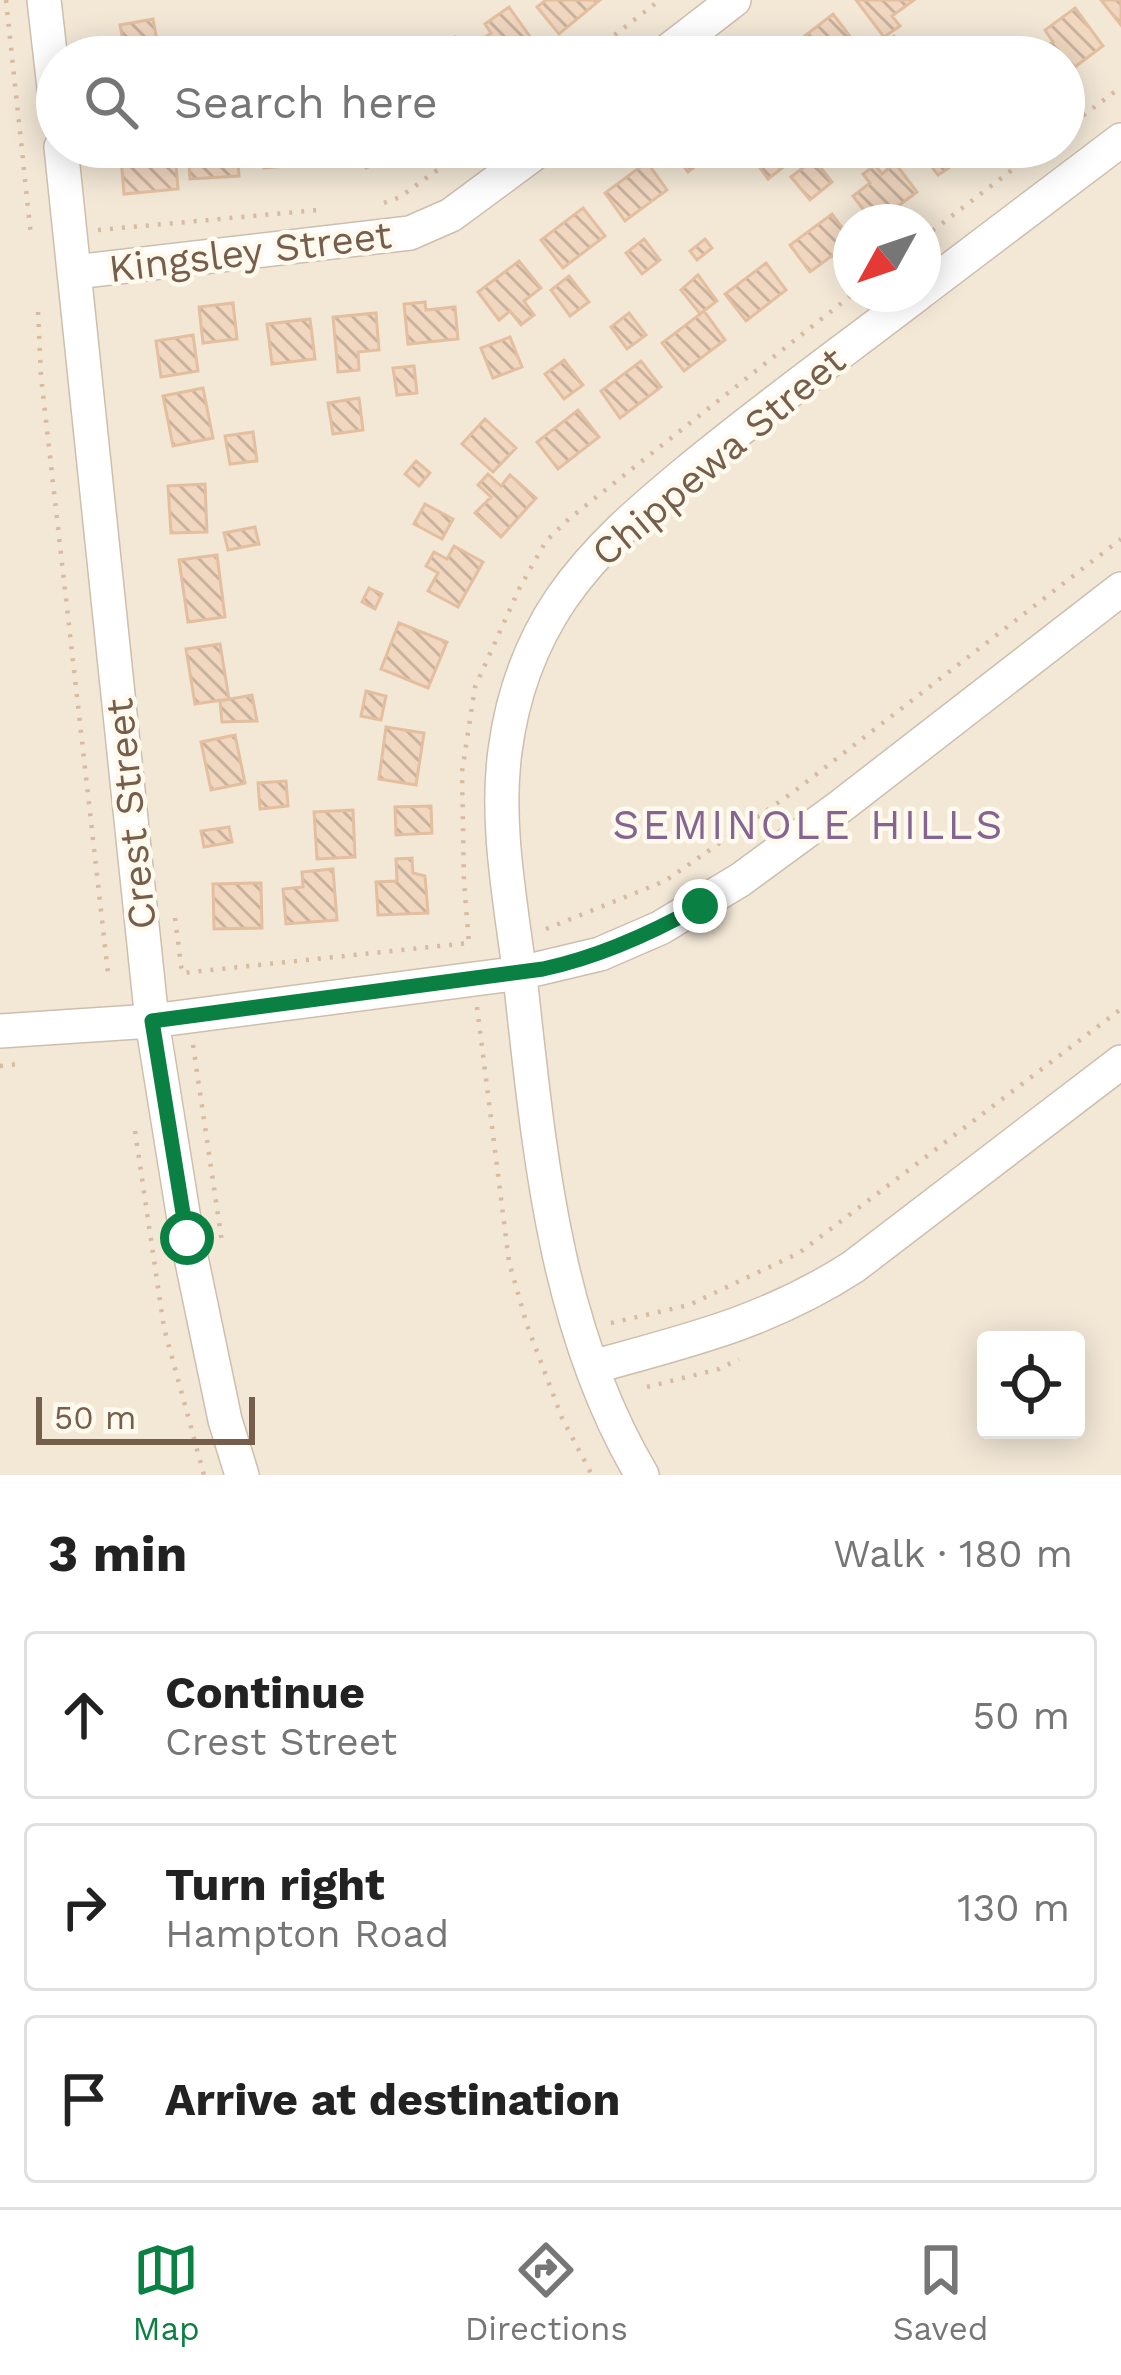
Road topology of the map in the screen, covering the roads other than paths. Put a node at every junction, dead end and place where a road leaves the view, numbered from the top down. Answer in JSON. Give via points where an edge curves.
{"nodes":[{"id":1,"x":44,"y":0,"type":"edge"},
{"id":2,"x":734,"y":0,"type":"edge"},
{"id":3,"x":48,"y":36,"type":"edge"},
{"id":4,"x":687,"y":36,"type":"edge"},
{"id":5,"x":1121,"y":140,"type":"edge"},
{"id":6,"x":1085,"y":167,"type":"edge"},
{"id":7,"x":63,"y":168,"type":"edge"},
{"id":8,"x":515,"y":168,"type":"edge"},
{"id":9,"x":1084,"y":168,"type":"edge"},
{"id":10,"x":75,"y":272,"type":"junction"},
{"id":11,"x":941,"y":277,"type":"edge"},
{"id":12,"x":895,"y":312,"type":"edge"},
{"id":13,"x":1121,"y":589,"type":"edge"},
{"id":14,"x":520,"y":974,"type":"junction"},
{"id":15,"x":152,"y":1021,"type":"junction"},
{"id":16,"x":0,"y":1031,"type":"edge"},
{"id":17,"x":1121,"y":1062,"type":"edge"},
{"id":18,"x":592,"y":1366,"type":"junction"},
{"id":19,"x":242,"y":1475,"type":"edge"},
{"id":20,"x":642,"y":1475,"type":"edge"}],
"edges":[{"from":1,"to":3,"type":"street"},
{"from":2,"to":4,"type":"street"},
{"from":5,"to":6,"type":"street","name":"Chippewa Street"},
{"from":7,"to":10,"type":"street","name":"Crest Street"},
{"from":8,"to":10,"type":"street","name":"Kingsley Street","via":[[451,215],[410,233]]},
{"from":9,"to":11,"type":"street","name":"Chippewa Street"},
{"from":10,"to":15,"type":"street","name":"Crest Street"},
{"from":12,"to":14,"type":"street","name":"Chippewa Street","via":[[628,521],[587,562],[532,649],[505,754],[504,841]]},
{"from":13,"to":14,"type":"street","via":[[700,906],[600,954]]},
{"from":14,"to":15,"type":"street"},
{"from":14,"to":18,"type":"street","name":"Chippewa Street","via":[[563,1275]]},
{"from":15,"to":16,"type":"street"},
{"from":15,"to":19,"type":"street","name":"Crest Street","via":[[187,1238]]},
{"from":17,"to":18,"type":"street","via":[[824,1286],[728,1329]]},
{"from":18,"to":20,"type":"street","name":"Chippewa Street"}]}
